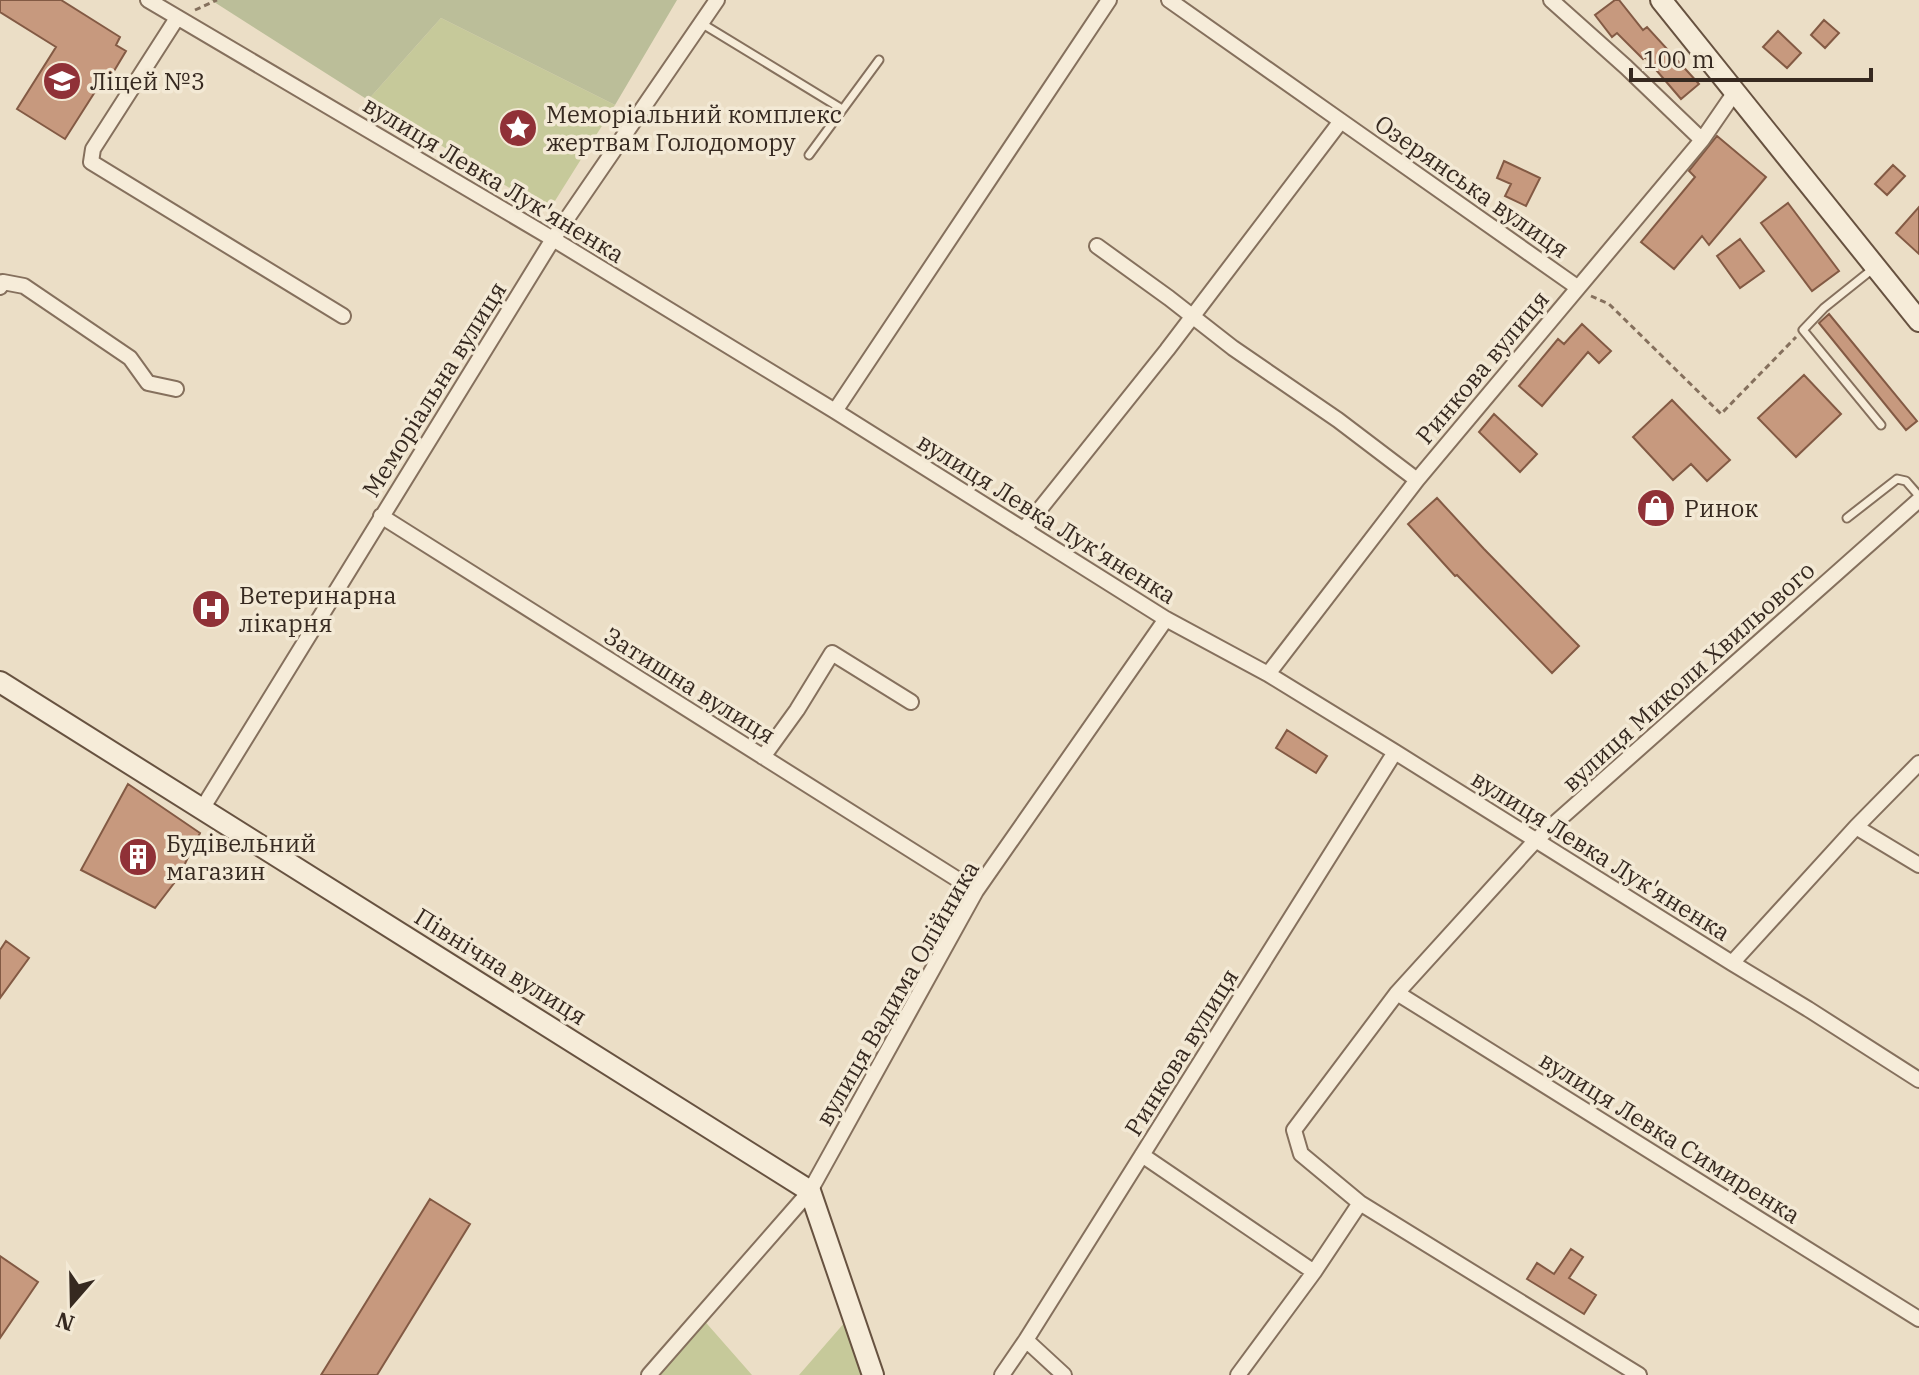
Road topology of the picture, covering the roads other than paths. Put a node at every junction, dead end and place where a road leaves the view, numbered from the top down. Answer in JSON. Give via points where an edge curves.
{"nodes":[{"id":1,"x":148,"y":0,"type":"edge"},
{"id":2,"x":717,"y":0,"type":"edge"},
{"id":3,"x":1109,"y":0,"type":"edge"},
{"id":4,"x":1169,"y":0,"type":"edge"},
{"id":5,"x":1551,"y":0,"type":"edge"},
{"id":6,"x":1661,"y":0,"type":"edge"},
{"id":7,"x":177,"y":18,"type":"junction"},
{"id":8,"x":701,"y":23,"type":"junction"},
{"id":9,"x":879,"y":60,"type":"dead end"},
{"id":10,"x":1735,"y":92,"type":"junction"},
{"id":11,"x":842,"y":109,"type":"junction"},
{"id":12,"x":1341,"y":121,"type":"junction"},
{"id":13,"x":1702,"y":140,"type":"junction"},
{"id":14,"x":809,"y":155,"type":"dead end"},
{"id":15,"x":553,"y":239,"type":"junction"},
{"id":16,"x":1097,"y":246,"type":"dead end"},
{"id":17,"x":1875,"y":267,"type":"junction"},
{"id":18,"x":0,"y":287,"type":"edge"},
{"id":19,"x":1577,"y":287,"type":"junction"},
{"id":20,"x":343,"y":316,"type":"dead end"},
{"id":21,"x":1193,"y":316,"type":"junction"},
{"id":22,"x":1919,"y":321,"type":"edge"},
{"id":23,"x":176,"y":389,"type":"dead end"},
{"id":24,"x":835,"y":411,"type":"junction"},
{"id":25,"x":1881,"y":425,"type":"dead end"},
{"id":26,"x":1417,"y":480,"type":"junction"},
{"id":27,"x":1919,"y":498,"type":"edge"},
{"id":28,"x":381,"y":516,"type":"junction"},
{"id":29,"x":1847,"y":518,"type":"dead end"},
{"id":30,"x":1024,"y":529,"type":"junction"},
{"id":31,"x":1166,"y":619,"type":"junction"},
{"id":32,"x":1268,"y":674,"type":"junction"},
{"id":33,"x":0,"y":682,"type":"edge"},
{"id":34,"x":911,"y":702,"type":"dead end"},
{"id":35,"x":1395,"y":752,"type":"junction"},
{"id":36,"x":763,"y":757,"type":"junction"},
{"id":37,"x":1919,"y":763,"type":"edge"},
{"id":38,"x":202,"y":809,"type":"junction"},
{"id":39,"x":1856,"y":827,"type":"junction"},
{"id":40,"x":1536,"y":840,"type":"junction"},
{"id":41,"x":1919,"y":865,"type":"edge"},
{"id":42,"x":976,"y":891,"type":"junction"},
{"id":43,"x":1732,"y":963,"type":"junction"},
{"id":44,"x":1397,"y":993,"type":"junction"},
{"id":45,"x":1919,"y":1080,"type":"edge"},
{"id":46,"x":1142,"y":1155,"type":"junction"},
{"id":47,"x":810,"y":1191,"type":"junction"},
{"id":48,"x":1360,"y":1203,"type":"junction"},
{"id":49,"x":1314,"y":1272,"type":"junction"},
{"id":50,"x":1919,"y":1319,"type":"edge"},
{"id":51,"x":1026,"y":1340,"type":"junction"},
{"id":52,"x":649,"y":1375,"type":"edge"},
{"id":53,"x":873,"y":1375,"type":"edge"},
{"id":54,"x":1002,"y":1375,"type":"edge"},
{"id":55,"x":1064,"y":1375,"type":"edge"},
{"id":56,"x":1238,"y":1375,"type":"edge"},
{"id":57,"x":1639,"y":1375,"type":"edge"}],
"edges":[{"from":1,"to":7,"type":"street","name":"вулиця Левка Лук'яненка"},
{"from":2,"to":8,"type":"street","name":"Меморіальна вулиця"},
{"from":3,"to":24,"type":"street"},
{"from":4,"to":12,"type":"street","name":"Озерянська вулиця"},
{"from":5,"to":13,"type":"street"},
{"from":6,"to":10,"type":"street"},
{"from":7,"to":15,"type":"street","name":"вулиця Левка Лук'яненка"},
{"from":7,"to":20,"type":"street","via":[[93,149],[91,162]]},
{"from":8,"to":11,"type":"lane"},
{"from":8,"to":15,"type":"street","name":"Меморіальна вулиця"},
{"from":9,"to":11,"type":"lane"},
{"from":10,"to":13,"type":"street","name":"Ринкова вулиця"},
{"from":10,"to":17,"type":"street"},
{"from":11,"to":14,"type":"lane"},
{"from":12,"to":19,"type":"street","name":"Озерянська вулиця"},
{"from":12,"to":21,"type":"street","name":"Озерянська вулиця"},
{"from":13,"to":19,"type":"street","name":"Ринкова вулиця"},
{"from":15,"to":24,"type":"street","name":"вулиця Левка Лук'яненка"},
{"from":15,"to":28,"type":"street","name":"Меморіальна вулиця"},
{"from":16,"to":21,"type":"street"},
{"from":17,"to":22,"type":"street"},
{"from":17,"to":25,"type":"lane","via":[[1803,330]]},
{"from":18,"to":23,"type":"street","via":[[3,282],[24,286],[130,358],[148,383]]},
{"from":19,"to":26,"type":"street","name":"Ринкова вулиця"},
{"from":21,"to":26,"type":"street"},
{"from":21,"to":30,"type":"street","name":"Озерянська вулиця"},
{"from":24,"to":30,"type":"street","name":"вулиця Левка Лук'яненка"},
{"from":26,"to":32,"type":"street","name":"Ринкова вулиця"},
{"from":27,"to":29,"type":"lane","via":[[1906,481],[1897,479]]},
{"from":27,"to":40,"type":"street","name":"вулиця Миколи Хвильового"},
{"from":28,"to":36,"type":"street","name":"Затишна вулиця"},
{"from":28,"to":38,"type":"street","name":"Меморіальна вулиця"},
{"from":30,"to":31,"type":"street","name":"вулиця Левка Лук'яненка"},
{"from":31,"to":32,"type":"street","name":"вулиця Левка Лук'яненка"},
{"from":31,"to":42,"type":"street","name":"вулиця Вадима Олійника"},
{"from":32,"to":35,"type":"street","name":"вулиця Левка Лук'яненка"},
{"from":33,"to":38,"type":"street","name":"Північна вулиця"},
{"from":34,"to":36,"type":"street","via":[[832,653]]},
{"from":35,"to":40,"type":"street","name":"вулиця Левка Лук'яненка"},
{"from":35,"to":46,"type":"street","name":"Ринкова вулиця"},
{"from":36,"to":42,"type":"street","name":"Затишна вулиця"},
{"from":37,"to":39,"type":"street"},
{"from":38,"to":47,"type":"street","name":"Північна вулиця"},
{"from":39,"to":41,"type":"street"},
{"from":39,"to":43,"type":"street"},
{"from":40,"to":43,"type":"street","name":"вулиця Левка Лук'яненка"},
{"from":40,"to":44,"type":"street","name":"вулиця Миколи Хвильового"},
{"from":42,"to":47,"type":"street","name":"вулиця Вадима Олійника"},
{"from":43,"to":45,"type":"street","name":"вулиця Левка Лук'яненка"},
{"from":44,"to":48,"type":"street","name":"вулиця Миколи Хвильового","via":[[1294,1130],[1301,1154]]},
{"from":44,"to":50,"type":"street","name":"вулиця Левка Симиренка"},
{"from":46,"to":49,"type":"street"},
{"from":46,"to":51,"type":"street","name":"Ринкова вулиця"},
{"from":47,"to":52,"type":"street","name":"вулиця Вадима Олійника"},
{"from":47,"to":53,"type":"street"},
{"from":48,"to":49,"type":"street"},
{"from":48,"to":57,"type":"street"},
{"from":49,"to":56,"type":"street"},
{"from":51,"to":54,"type":"street","name":"Ринкова вулиця"},
{"from":51,"to":55,"type":"street"}]}
